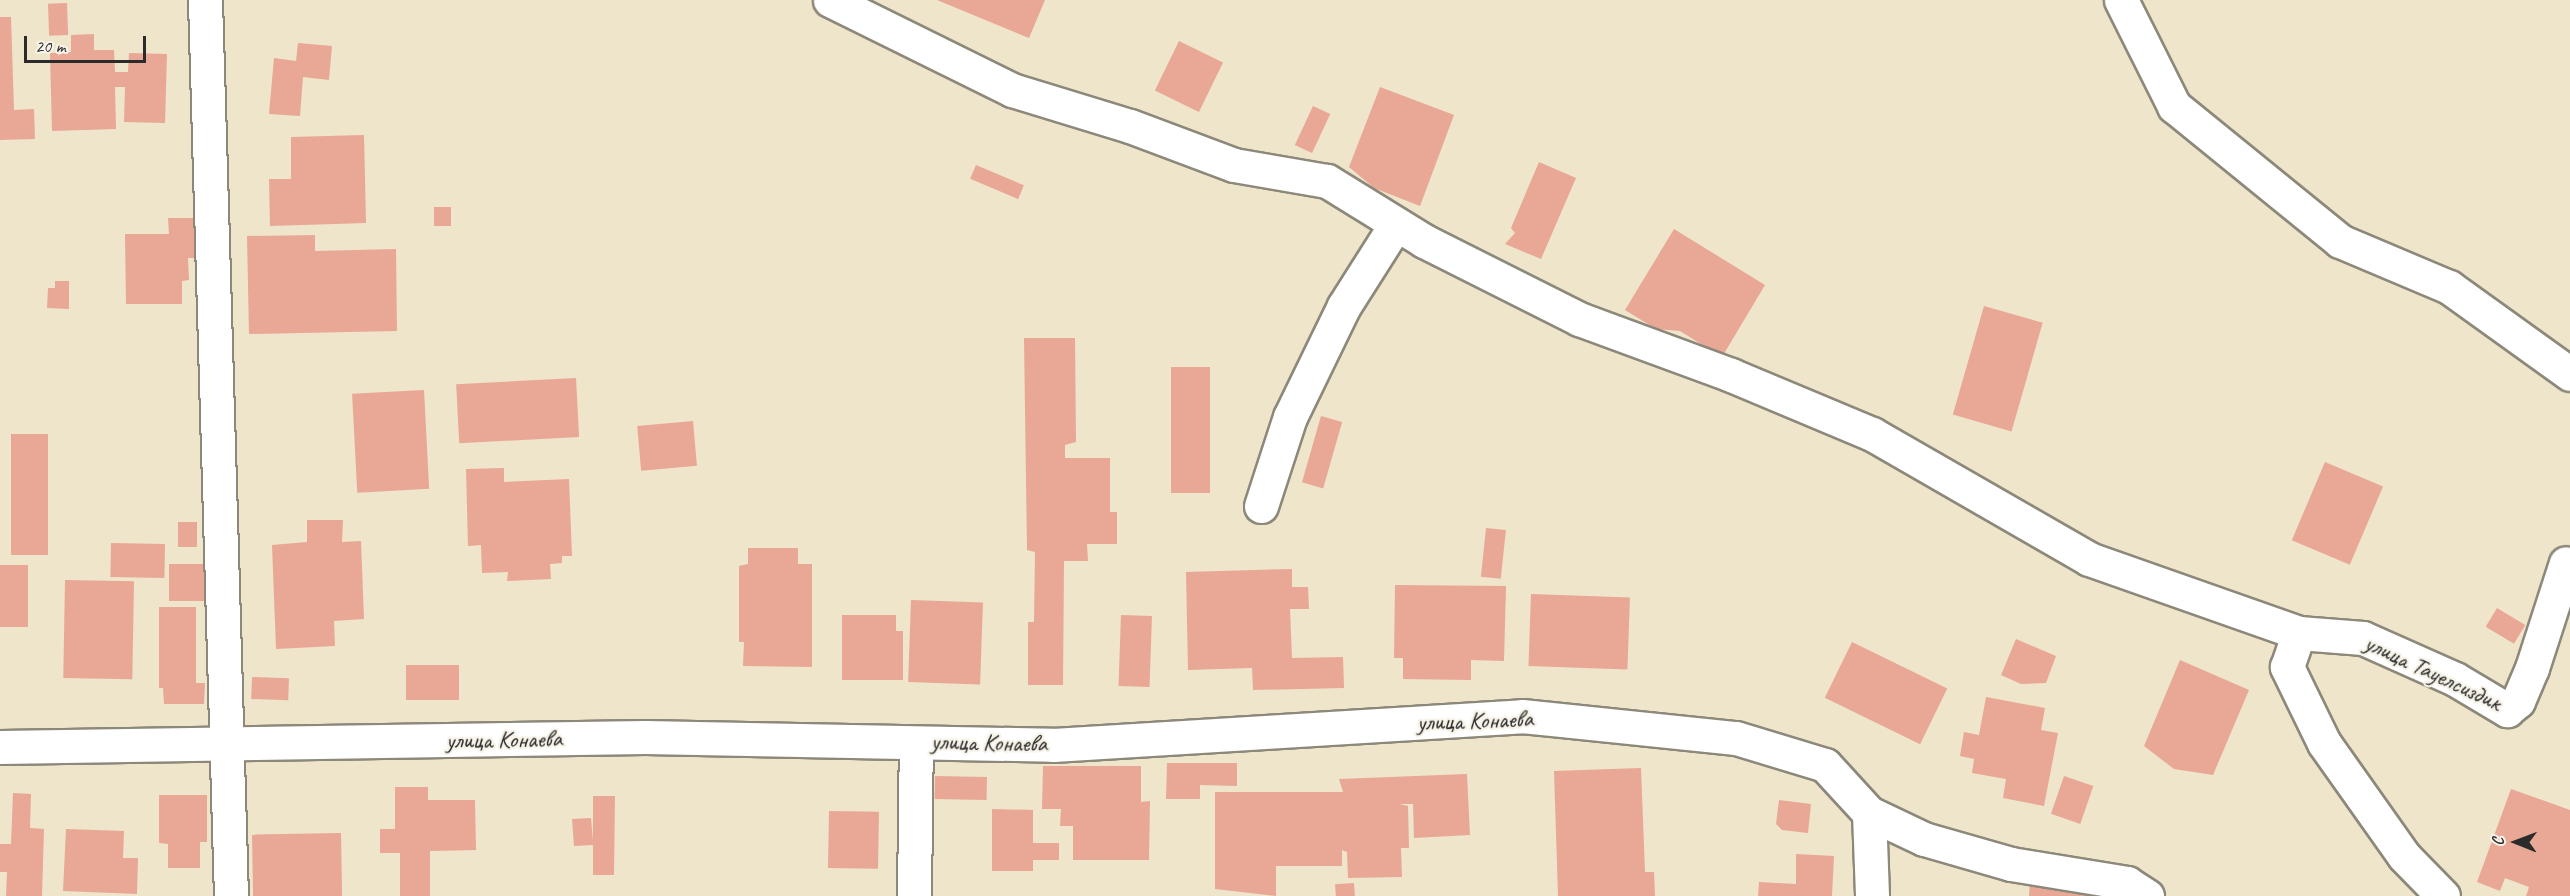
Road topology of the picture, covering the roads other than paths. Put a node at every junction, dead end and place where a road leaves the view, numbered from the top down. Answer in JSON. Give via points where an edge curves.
{"nodes":[{"id":1,"x":205,"y":0,"type":"edge"},
{"id":2,"x":2121,"y":0,"type":"edge"},
{"id":3,"x":838,"y":2,"type":"edge"},
{"id":4,"x":1396,"y":224,"type":"junction"},
{"id":5,"x":2570,"y":374,"type":"edge"},
{"id":6,"x":1261,"y":506,"type":"dead end"},
{"id":7,"x":2566,"y":564,"type":"dead end"},
{"id":8,"x":2299,"y":633,"type":"junction"},
{"id":9,"x":916,"y":743,"type":"junction"},
{"id":10,"x":228,"y":745,"type":"junction"},
{"id":11,"x":0,"y":747,"type":"edge"},
{"id":12,"x":1869,"y":813,"type":"junction"},
{"id":13,"x":231,"y":896,"type":"edge"},
{"id":14,"x":914,"y":896,"type":"edge"},
{"id":15,"x":1872,"y":896,"type":"edge"},
{"id":16,"x":2147,"y":896,"type":"edge"},
{"id":17,"x":2443,"y":896,"type":"edge"}],
"edges":[{"from":1,"to":10,"type":"street"},
{"from":2,"to":5,"type":"street","via":[[2174,106],[2340,240],[2449,287]]},
{"from":3,"to":4,"type":"street","via":[[1012,90],[1130,126],[1234,165],[1327,181]]},
{"from":4,"to":6,"type":"street","via":[[1344,306],[1295,407]]},
{"from":4,"to":8,"type":"street","via":[[1579,319],[1731,375],[1872,434],[2089,559]]},
{"from":7,"to":8,"type":"street","name":"улица Тауелсиздик","via":[[2532,668],[2518,701],[2507,710],[2456,679],[2362,638]]},
{"from":8,"to":17,"type":"street","via":[[2287,667],[2324,743],[2404,856]]},
{"from":9,"to":10,"type":"street","name":"улица Конаева","via":[[645,737]]},
{"from":9,"to":12,"type":"street","name":"улица Конаева","via":[[1053,744],[1522,716],[1736,738],[1825,765]]},
{"from":9,"to":14,"type":"street"},
{"from":10,"to":11,"type":"street","name":"улица Конаева"},
{"from":10,"to":13,"type":"street"},
{"from":12,"to":15,"type":"street"},
{"from":12,"to":16,"type":"street","via":[[1935,842],[2011,864],[2127,883]]}]}
